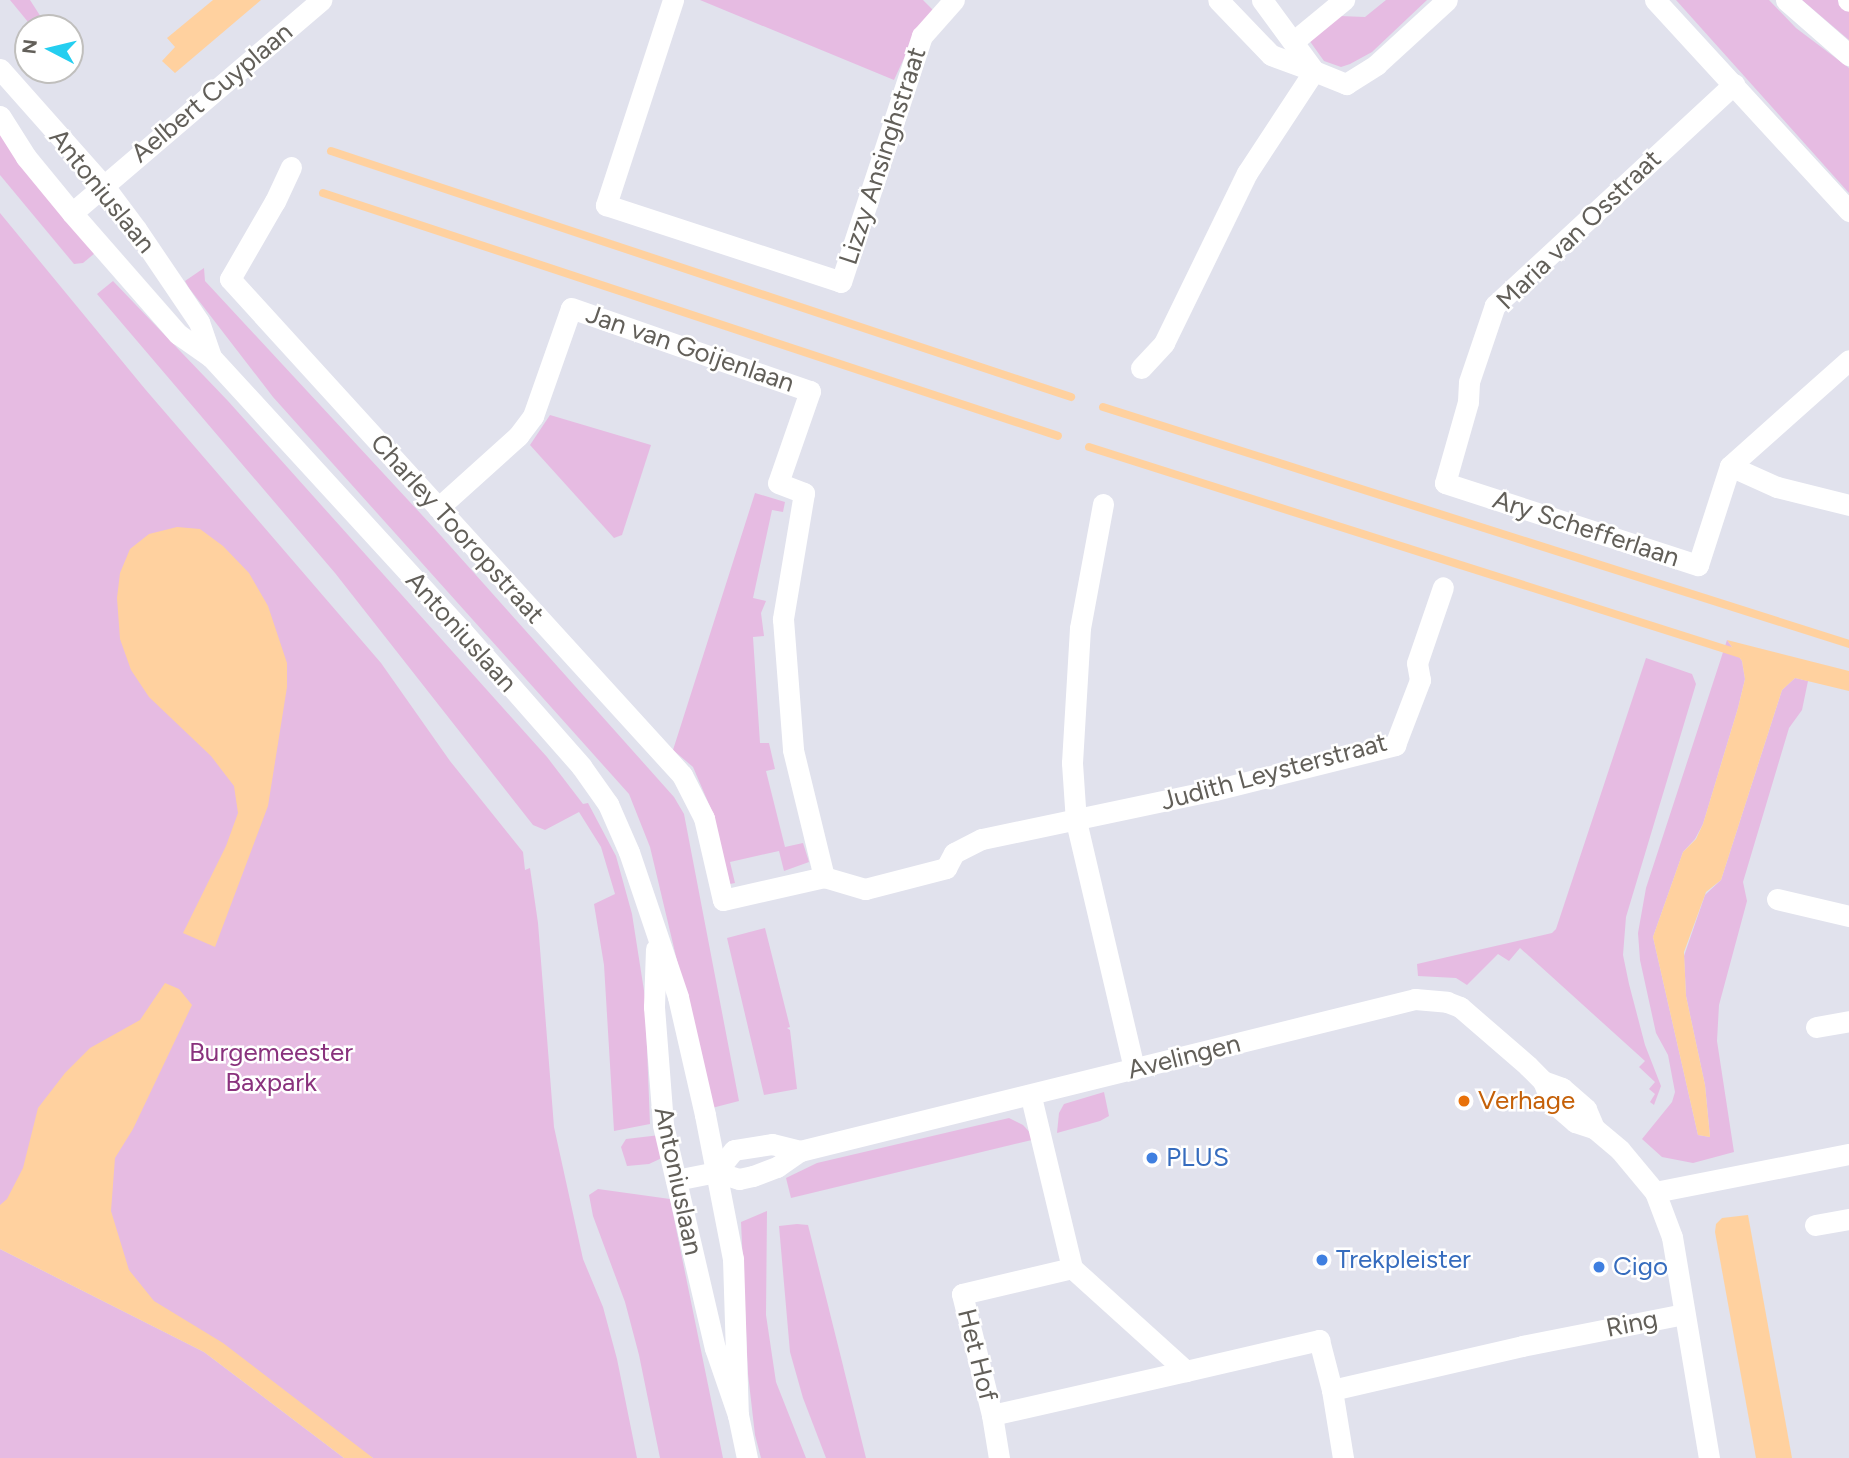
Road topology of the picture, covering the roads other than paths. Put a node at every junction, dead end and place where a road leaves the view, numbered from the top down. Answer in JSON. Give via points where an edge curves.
{"nodes":[{"id":1,"x":321,"y":0,"type":"edge"},
{"id":2,"x":673,"y":0,"type":"edge"},
{"id":3,"x":954,"y":0,"type":"edge"},
{"id":4,"x":1218,"y":0,"type":"edge"},
{"id":5,"x":1262,"y":0,"type":"edge"},
{"id":6,"x":1344,"y":0,"type":"edge"},
{"id":7,"x":1447,"y":0,"type":"edge"},
{"id":8,"x":1655,"y":0,"type":"edge"},
{"id":9,"x":1786,"y":0,"type":"edge"},
{"id":10,"x":1294,"y":41,"type":"junction"},
{"id":11,"x":1849,"y":55,"type":"edge"},
{"id":12,"x":0,"y":69,"type":"edge"},
{"id":13,"x":1314,"y":71,"type":"junction"},
{"id":14,"x":1734,"y":84,"type":"junction"},
{"id":15,"x":0,"y":116,"type":"edge"},
{"id":16,"x":291,"y":167,"type":"dead end"},
{"id":17,"x":104,"y":186,"type":"junction"},
{"id":18,"x":1849,"y":211,"type":"edge"},
{"id":19,"x":72,"y":213,"type":"junction"},
{"id":20,"x":211,"y":357,"type":"junction"},
{"id":21,"x":1849,"y":360,"type":"edge"},
{"id":22,"x":1141,"y":368,"type":"dead end"},
{"id":23,"x":1730,"y":466,"type":"junction"},
{"id":24,"x":1445,"y":483,"type":"joint"},
{"id":25,"x":1103,"y":504,"type":"dead end"},
{"id":26,"x":1849,"y":505,"type":"edge"},
{"id":27,"x":438,"y":508,"type":"junction"},
{"id":28,"x":1443,"y":587,"type":"dead end"},
{"id":29,"x":1076,"y":821,"type":"junction"},
{"id":30,"x":824,"y":877,"type":"junction"},
{"id":31,"x":1777,"y":899,"type":"dead end"},
{"id":32,"x":1849,"y":916,"type":"edge"},
{"id":33,"x":657,"y":940,"type":"junction"},
{"id":34,"x":1849,"y":1021,"type":"edge"},
{"id":35,"x":1816,"y":1027,"type":"dead end"},
{"id":36,"x":1134,"y":1069,"type":"junction"},
{"id":37,"x":1031,"y":1097,"type":"junction"},
{"id":38,"x":800,"y":1151,"type":"junction"},
{"id":39,"x":1849,"y":1154,"type":"edge"},
{"id":40,"x":716,"y":1172,"type":"junction"},
{"id":41,"x":676,"y":1180,"type":"junction"},
{"id":42,"x":1655,"y":1192,"type":"junction"},
{"id":43,"x":1849,"y":1219,"type":"edge"},
{"id":44,"x":1815,"y":1225,"type":"dead end"},
{"id":45,"x":1072,"y":1268,"type":"junction"},
{"id":46,"x":1684,"y":1314,"type":"junction"},
{"id":47,"x":1186,"y":1371,"type":"junction"},
{"id":48,"x":1332,"y":1390,"type":"junction"},
{"id":49,"x":738,"y":1415,"type":"junction"},
{"id":50,"x":992,"y":1415,"type":"junction"},
{"id":51,"x":747,"y":1458,"type":"edge"},
{"id":52,"x":999,"y":1458,"type":"edge"},
{"id":53,"x":1343,"y":1458,"type":"edge"},
{"id":54,"x":1709,"y":1458,"type":"edge"}],
"edges":[{"from":1,"to":17,"type":"street","name":"Aelbert Cuyplaan"},
{"from":2,"to":3,"type":"street","name":"Lizzy Ansinghstraat","via":[[606,205],[841,282],[922,36]]},
{"from":4,"to":13,"type":"street","via":[[1271,55]]},
{"from":5,"to":10,"type":"street"},
{"from":6,"to":10,"type":"street"},
{"from":7,"to":13,"type":"street","via":[[1376,65],[1346,84]]},
{"from":8,"to":14,"type":"street"},
{"from":9,"to":11,"type":"street"},
{"from":10,"to":13,"type":"street"},
{"from":12,"to":17,"type":"street","name":"Antoniuslaan"},
{"from":13,"to":22,"type":"street","via":[[1247,173],[1164,343]]},
{"from":14,"to":18,"type":"street"},
{"from":14,"to":24,"type":"street","name":"Maria van Osstraat","via":[[1495,305],[1469,382],[1468,402]]},
{"from":15,"to":19,"type":"street","name":"Antoniuslaan","via":[[26,157]]},
{"from":16,"to":27,"type":"street","name":"Charley Tooropstraat","via":[[230,279]]},
{"from":17,"to":19,"type":"street","name":"Aelbert Cuyplaan"},
{"from":17,"to":20,"type":"street","name":"Antoniuslaan","via":[[199,322]]},
{"from":19,"to":20,"type":"street","name":"Antoniuslaan","via":[[178,334]]},
{"from":20,"to":33,"type":"street","name":"Antoniuslaan","via":[[581,766],[608,804],[629,852]]},
{"from":21,"to":23,"type":"street"},
{"from":23,"to":24,"type":"street","name":"Ary Schefferlaan","via":[[1698,565]]},
{"from":23,"to":26,"type":"street","via":[[1777,486]]},
{"from":25,"to":29,"type":"street","via":[[1080,628],[1072,763]]},
{"from":27,"to":30,"type":"street","name":"Charley Tooropstraat","via":[[682,775],[704,818],[723,900]]},
{"from":27,"to":30,"type":"street","name":"Jan van Goijenlaan","via":[[518,436],[533,416],[571,308],[810,391],[778,483],[804,493],[783,619],[793,750]]},
{"from":28,"to":29,"type":"street","name":"Judith Leysterstraat","via":[[1417,663],[1420,680],[1395,745]]},
{"from":29,"to":30,"type":"street","via":[[982,839],[954,853],[946,867],[865,889]]},
{"from":29,"to":36,"type":"street"},
{"from":31,"to":32,"type":"street"},
{"from":33,"to":40,"type":"street","name":"Antoniuslaan","via":[[678,998]]},
{"from":33,"to":41,"type":"street","name":"Antoniuslaan","via":[[654,1007],[663,1125]]},
{"from":34,"to":35,"type":"street"},
{"from":36,"to":37,"type":"street","name":"Avelingen"},
{"from":36,"to":42,"type":"street","name":"Avelingen","via":[[1415,999],[1447,1002],[1460,1007],[1543,1081],[1551,1101],[1563,1112],[1594,1128],[1620,1150]]},
{"from":37,"to":38,"type":"street","name":"Avelingen"},
{"from":37,"to":45,"type":"street"},
{"from":38,"to":40,"type":"street","name":"Avelingen","via":[[753,1176],[739,1179]]},
{"from":38,"to":40,"type":"street","name":"Avelingen","via":[[772,1144],[734,1150]]},
{"from":39,"to":42,"type":"street"},
{"from":40,"to":41,"type":"street"},
{"from":40,"to":49,"type":"street","name":"Antoniuslaan","via":[[733,1259]]},
{"from":41,"to":49,"type":"street","name":"Antoniuslaan","via":[[715,1348]]},
{"from":42,"to":46,"type":"street","name":"Ring","via":[[1672,1237]]},
{"from":43,"to":44,"type":"street"},
{"from":45,"to":47,"type":"street"},
{"from":45,"to":50,"type":"street","name":"Het Hof","via":[[962,1294]]},
{"from":46,"to":48,"type":"street","name":"Ring"},
{"from":46,"to":54,"type":"street"},
{"from":47,"to":48,"type":"street","name":"Het Hof","via":[[1319,1340]]},
{"from":47,"to":50,"type":"street","name":"Het Hof"},
{"from":48,"to":53,"type":"street"},
{"from":49,"to":51,"type":"street","name":"Antoniuslaan"},
{"from":50,"to":52,"type":"street"}]}
